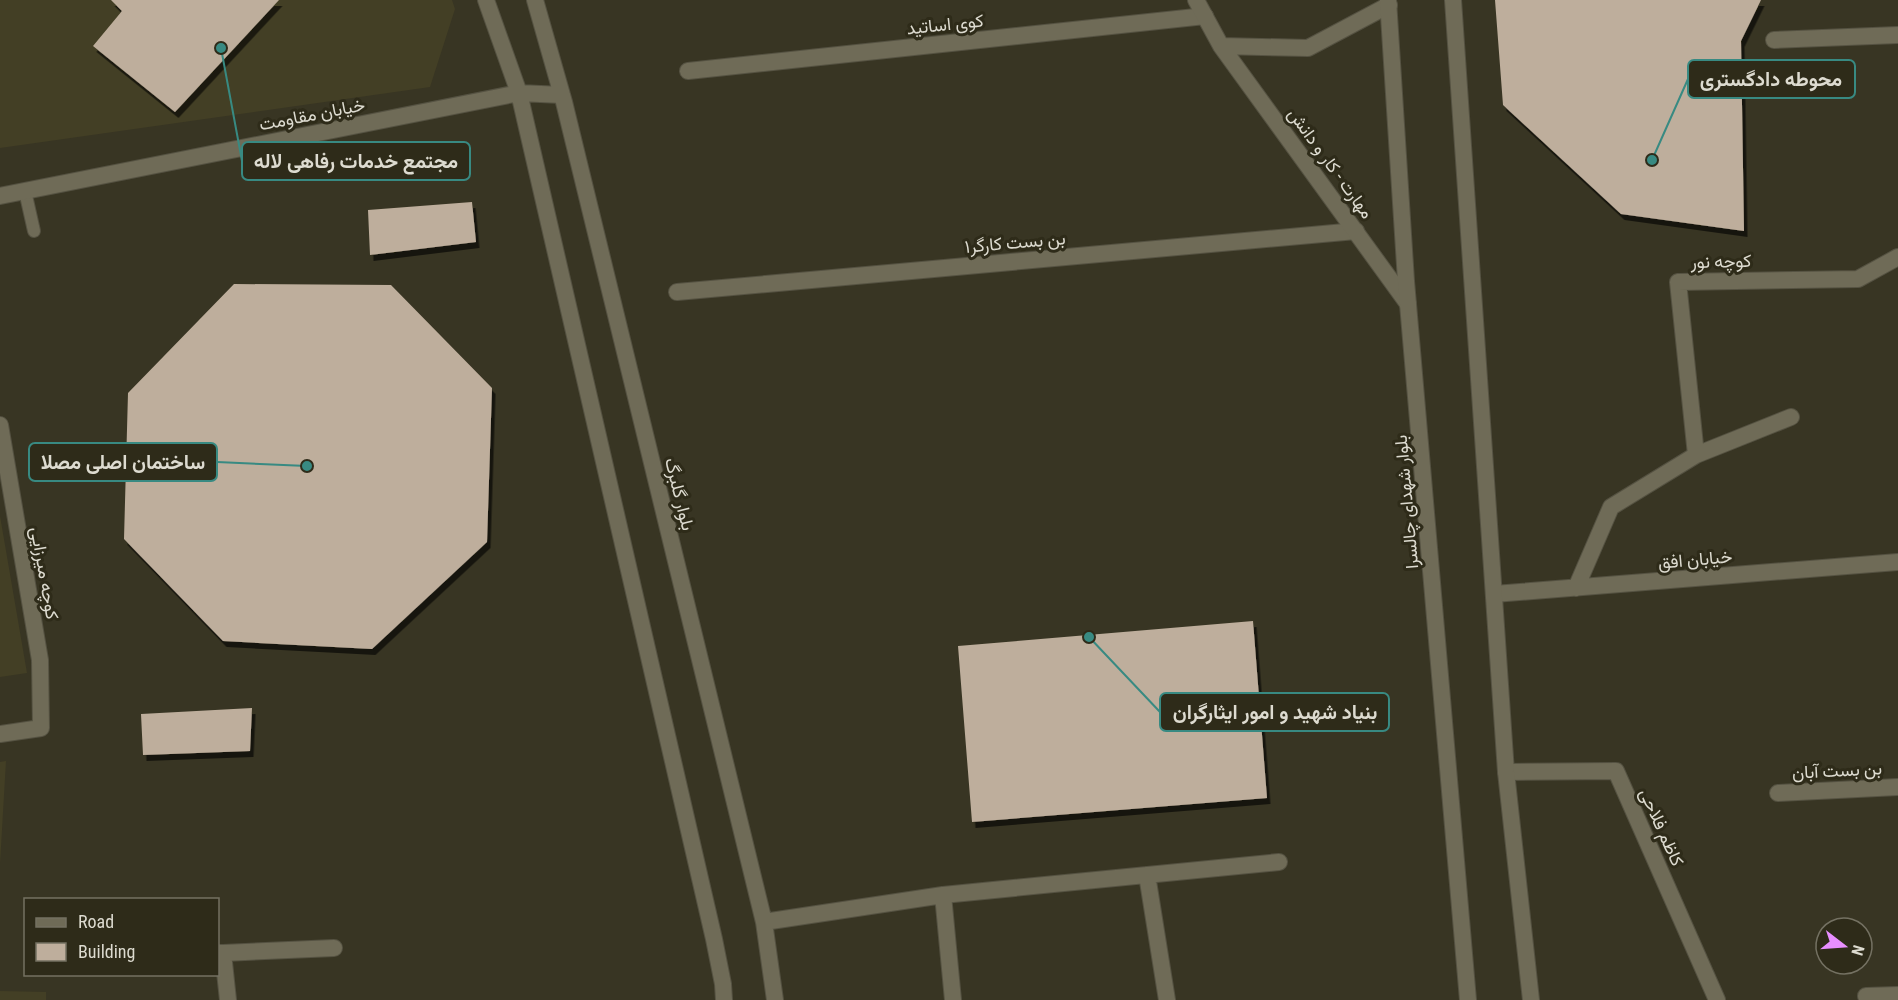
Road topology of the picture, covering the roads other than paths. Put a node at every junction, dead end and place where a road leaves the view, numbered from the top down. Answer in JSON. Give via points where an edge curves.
{"nodes":[{"id":1,"x":486,"y":0,"type":"edge"},
{"id":2,"x":536,"y":0,"type":"edge"},
{"id":3,"x":1196,"y":0,"type":"edge"},
{"id":4,"x":1453,"y":0,"type":"edge"},
{"id":5,"x":1388,"y":3,"type":"edge"},
{"id":6,"x":1205,"y":16,"type":"junction"},
{"id":7,"x":1898,"y":35,"type":"edge"},
{"id":8,"x":1774,"y":40,"type":"dead end"},
{"id":9,"x":1221,"y":45,"type":"junction"},
{"id":10,"x":688,"y":71,"type":"dead end"},
{"id":11,"x":519,"y":93,"type":"junction"},
{"id":12,"x":562,"y":95,"type":"junction"},
{"id":13,"x":25,"y":191,"type":"junction"},
{"id":14,"x":0,"y":196,"type":"edge"},
{"id":15,"x":34,"y":231,"type":"dead end"},
{"id":16,"x":1356,"y":231,"type":"junction"},
{"id":17,"x":1898,"y":257,"type":"edge"},
{"id":18,"x":677,"y":292,"type":"dead end"},
{"id":19,"x":1408,"y":304,"type":"junction"},
{"id":20,"x":1791,"y":417,"type":"dead end"},
{"id":21,"x":0,"y":425,"type":"edge"},
{"id":22,"x":1696,"y":455,"type":"junction"},
{"id":23,"x":1898,"y":562,"type":"edge"},
{"id":24,"x":1576,"y":588,"type":"junction"},
{"id":25,"x":1494,"y":594,"type":"junction"},
{"id":26,"x":0,"y":735,"type":"edge"},
{"id":27,"x":1506,"y":772,"type":"junction"},
{"id":28,"x":1898,"y":787,"type":"edge"},
{"id":29,"x":1778,"y":793,"type":"dead end"},
{"id":30,"x":1279,"y":862,"type":"dead end"},
{"id":31,"x":1147,"y":875,"type":"junction"},
{"id":32,"x":943,"y":895,"type":"junction"},
{"id":33,"x":764,"y":922,"type":"junction"},
{"id":34,"x":334,"y":948,"type":"dead end"},
{"id":35,"x":220,"y":953,"type":"edge"},
{"id":36,"x":1898,"y":995,"type":"edge"},
{"id":37,"x":1866,"y":996,"type":"dead end"},
{"id":38,"x":228,"y":1000,"type":"edge"},
{"id":39,"x":724,"y":1000,"type":"edge"},
{"id":40,"x":775,"y":1000,"type":"edge"},
{"id":41,"x":953,"y":1000,"type":"edge"},
{"id":42,"x":1167,"y":1000,"type":"edge"},
{"id":43,"x":1468,"y":1000,"type":"edge"},
{"id":44,"x":1531,"y":1000,"type":"edge"},
{"id":45,"x":1717,"y":1000,"type":"edge"}],
"edges":[{"from":1,"to":11,"type":"street"},
{"from":2,"to":12,"type":"street","name":"بلوار گلبرگ"},
{"from":3,"to":6,"type":"street","name":"مهارت - کار و دانش"},
{"from":4,"to":25,"type":"street"},
{"from":5,"to":9,"type":"street","via":[[1308,48]]},
{"from":5,"to":19,"type":"street","name":"بلوار شهدای چالسرا"},
{"from":6,"to":9,"type":"street","name":"مهارت - کار و دانش"},
{"from":6,"to":10,"type":"street","name":"کوی اساتید"},
{"from":7,"to":8,"type":"street"},
{"from":9,"to":16,"type":"street","name":"مهارت - کار و دانش"},
{"from":11,"to":12,"type":"street","name":"خیابان مقاومت"},
{"from":11,"to":13,"type":"street","name":"خیابان مقاومت"},
{"from":11,"to":39,"type":"street","via":[[714,939]]},
{"from":12,"to":33,"type":"street","name":"بلوار گلبرگ"},
{"from":13,"to":14,"type":"street","name":"خیابان مقاومت"},
{"from":13,"to":15,"type":"lane"},
{"from":16,"to":18,"type":"street","name":"بن بست کارگر۱"},
{"from":16,"to":19,"type":"street","name":"مهارت - کار و دانش"},
{"from":17,"to":22,"type":"street","name":"کوچه نور","via":[[1858,279],[1678,282]]},
{"from":19,"to":43,"type":"street","name":"بلوار شهدای چالسرا"},
{"from":20,"to":22,"type":"street"},
{"from":21,"to":26,"type":"street","name":"کوچه میرزایی","via":[[40,660],[41,728]]},
{"from":22,"to":24,"type":"street","via":[[1611,507]]},
{"from":23,"to":24,"type":"street","name":"خیابان افق"},
{"from":24,"to":25,"type":"street","name":"خیابان افق"},
{"from":25,"to":27,"type":"street"},
{"from":27,"to":44,"type":"street"},
{"from":27,"to":45,"type":"street","name":"کاظم فلاحی","via":[[1616,771]]},
{"from":28,"to":29,"type":"street","name":"بن بست آبان"},
{"from":30,"to":31,"type":"street"},
{"from":31,"to":32,"type":"street"},
{"from":31,"to":42,"type":"street"},
{"from":32,"to":33,"type":"street"},
{"from":32,"to":41,"type":"street"},
{"from":33,"to":40,"type":"street","name":"بلوار گلبرگ"},
{"from":34,"to":35,"type":"street"},
{"from":35,"to":38,"type":"street"},
{"from":36,"to":37,"type":"street"}]}
